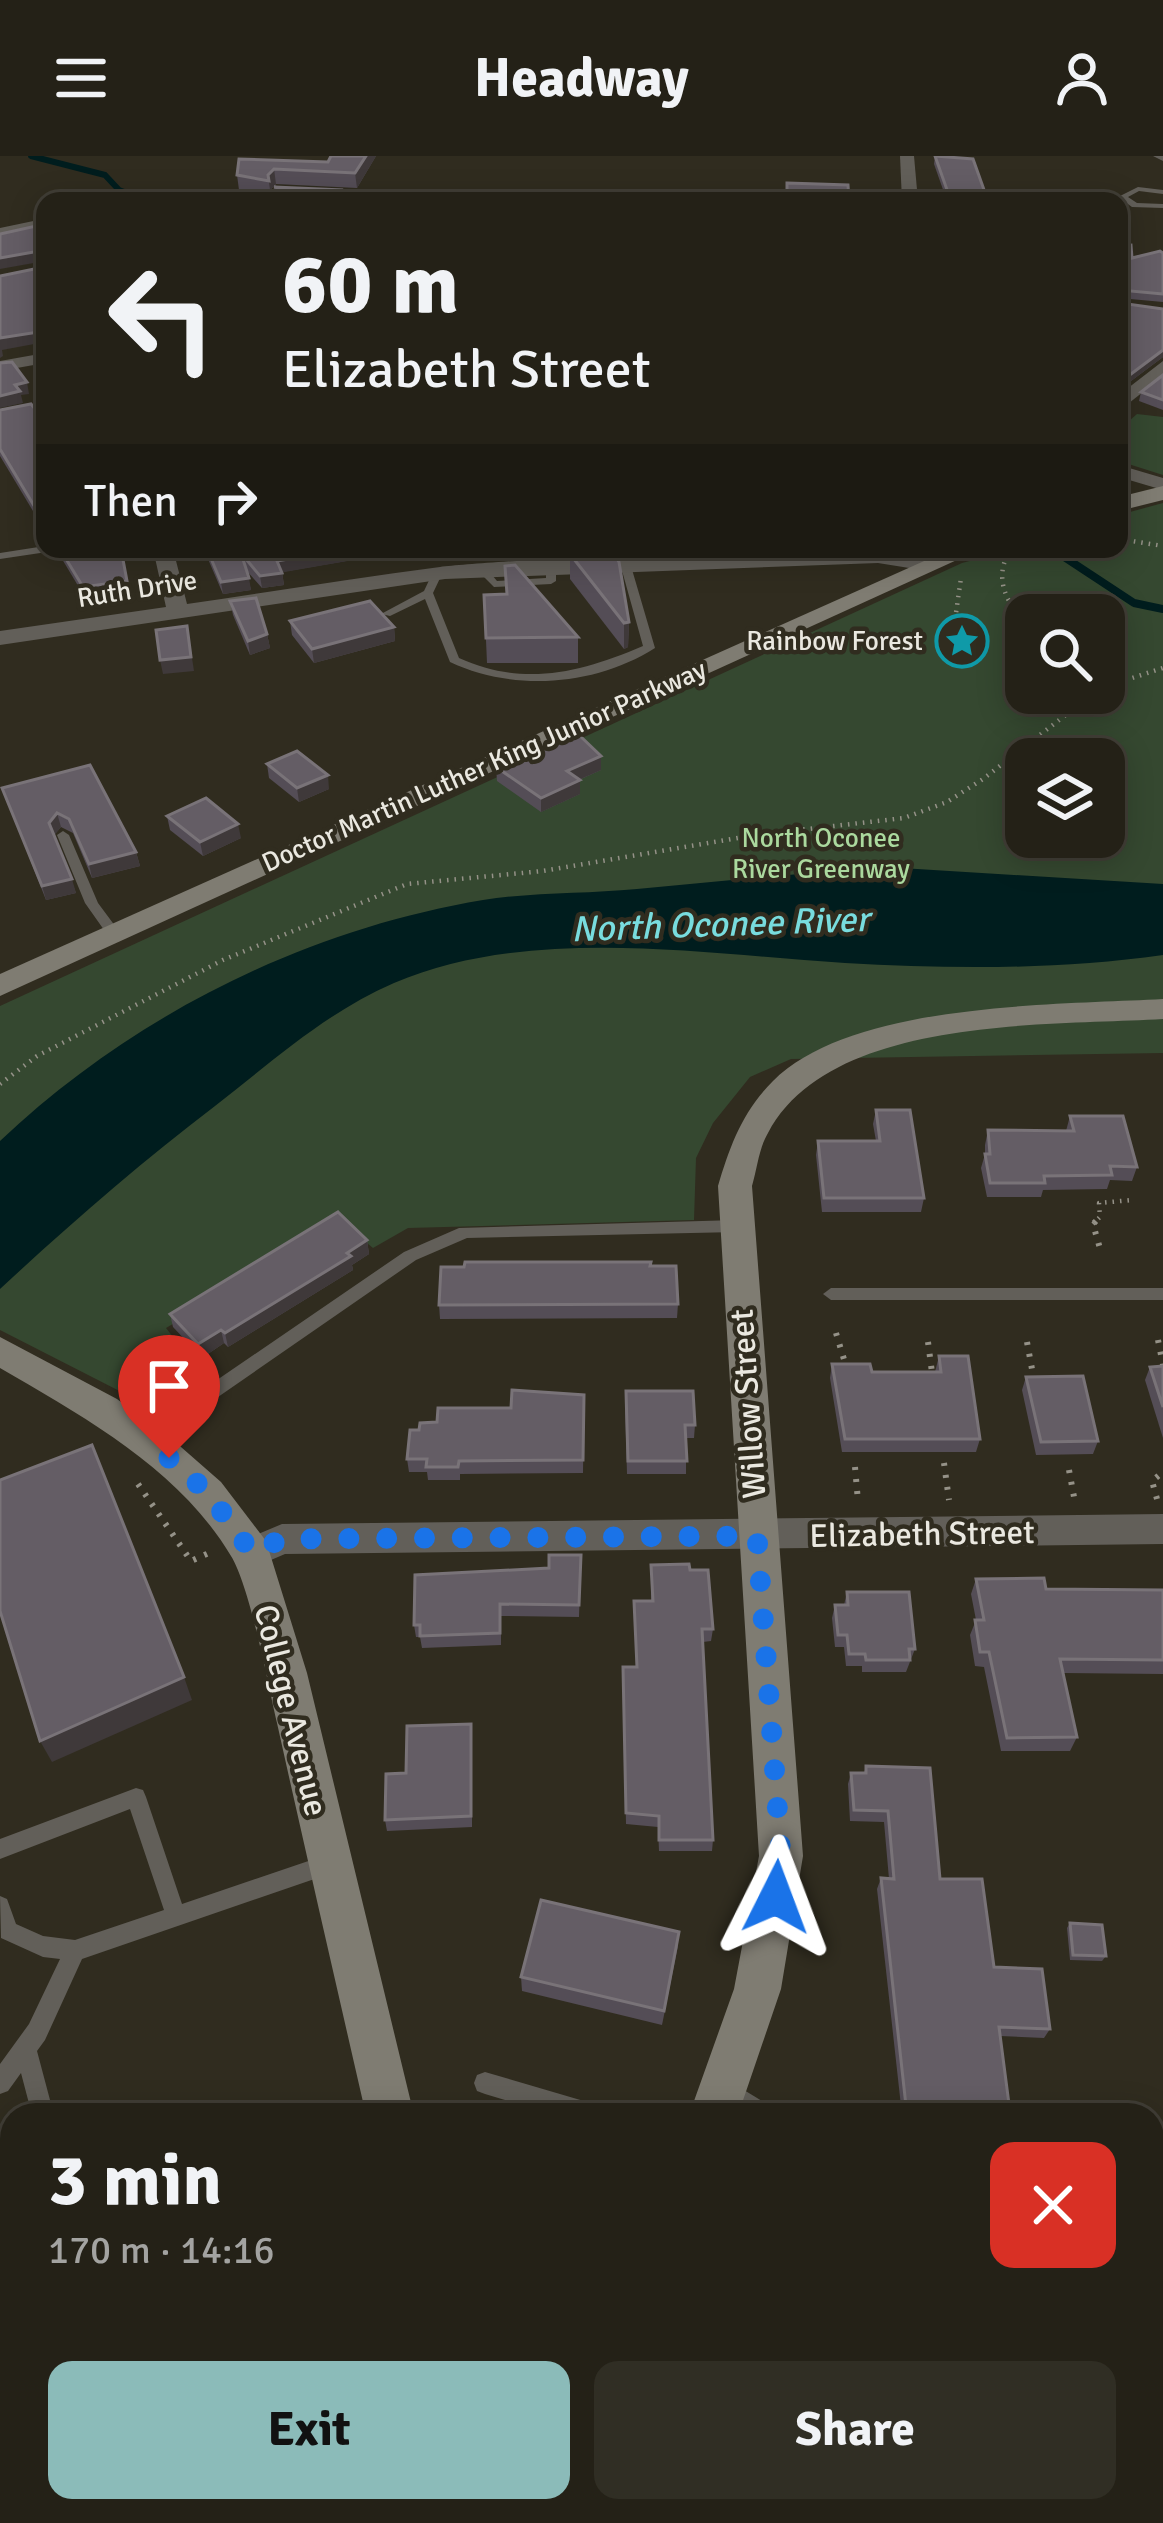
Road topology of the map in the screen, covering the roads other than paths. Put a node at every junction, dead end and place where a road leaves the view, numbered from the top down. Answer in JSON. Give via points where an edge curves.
{"nodes":[{"id":1,"x":907,"y":156,"type":"edge"},
{"id":2,"x":909,"y":192,"type":"edge"},
{"id":3,"x":1163,"y":192,"type":"edge"},
{"id":4,"x":1128,"y":194,"type":"edge"},
{"id":5,"x":1128,"y":200,"type":"edge"},
{"id":6,"x":1163,"y":206,"type":"edge"},
{"id":7,"x":36,"y":225,"type":"edge"},
{"id":8,"x":0,"y":233,"type":"edge"},
{"id":9,"x":36,"y":361,"type":"edge"},
{"id":10,"x":0,"y":366,"type":"edge"},
{"id":11,"x":1163,"y":366,"type":"edge"},
{"id":12,"x":1128,"y":397,"type":"edge"},
{"id":13,"x":36,"y":408,"type":"edge"},
{"id":14,"x":0,"y":415,"type":"edge"},
{"id":15,"x":1128,"y":475,"type":"edge"},
{"id":16,"x":1163,"y":489,"type":"edge"},
{"id":17,"x":1128,"y":501,"type":"edge"},
{"id":18,"x":36,"y":551,"type":"edge"},
{"id":19,"x":0,"y":556,"type":"edge"},
{"id":20,"x":165,"y":558,"type":"edge"},
{"id":21,"x":610,"y":558,"type":"edge"},
{"id":22,"x":623,"y":558,"type":"edge"},
{"id":23,"x":884,"y":558,"type":"edge"},
{"id":24,"x":967,"y":561,"type":"edge"},
{"id":25,"x":928,"y":565,"type":"junction"},
{"id":26,"x":432,"y":583,"type":"junction"},
{"id":27,"x":178,"y":611,"type":"junction"},
{"id":28,"x":386,"y":614,"type":"edge"},
{"id":29,"x":0,"y":638,"type":"edge"},
{"id":30,"x":64,"y":835,"type":"edge"},
{"id":31,"x":114,"y":934,"type":"junction"},
{"id":32,"x":0,"y":986,"type":"edge"},
{"id":33,"x":1163,"y":1009,"type":"edge"},
{"id":34,"x":737,"y":1226,"type":"junction"},
{"id":35,"x":830,"y":1294,"type":"dead end"},
{"id":36,"x":1163,"y":1294,"type":"edge"},
{"id":37,"x":15,"y":1359,"type":"edge"},
{"id":38,"x":136,"y":1456,"type":"junction"},
{"id":39,"x":1163,"y":1529,"type":"edge"},
{"id":40,"x":757,"y":1536,"type":"junction"},
{"id":41,"x":252,"y":1553,"type":"junction"},
{"id":42,"x":0,"y":1849,"type":"edge"},
{"id":43,"x":329,"y":1864,"type":"junction"},
{"id":44,"x":0,"y":1906,"type":"edge"},
{"id":45,"x":176,"y":1916,"type":"junction"},
{"id":46,"x":75,"y":1951,"type":"junction"},
{"id":47,"x":26,"y":2047,"type":"junction"},
{"id":48,"x":0,"y":2083,"type":"edge"},
{"id":49,"x":484,"y":2083,"type":"dead end"},
{"id":50,"x":719,"y":2102,"type":"edge"},
{"id":51,"x":40,"y":2103,"type":"edge"},
{"id":52,"x":386,"y":2103,"type":"edge"},
{"id":53,"x":553,"y":2103,"type":"edge"}],
"edges":[{"from":1,"to":2,"type":"street"},
{"from":3,"to":4,"type":"lane"},
{"from":5,"to":6,"type":"lane"},
{"from":7,"to":8,"type":"street"},
{"from":9,"to":10,"type":"street"},
{"from":11,"to":12,"type":"street"},
{"from":13,"to":14,"type":"lane"},
{"from":15,"to":16,"type":"street"},
{"from":16,"to":17,"type":"street"},
{"from":18,"to":19,"type":"lane"},
{"from":20,"to":27,"type":"street"},
{"from":21,"to":26,"type":"street","name":"Ruth Drive"},
{"from":22,"to":26,"type":"lane","via":[[649,648],[581,674],[513,678],[467,668],[450,653]]},
{"from":23,"to":25,"type":"street","name":"Ruth Drive"},
{"from":24,"to":25,"type":"street","name":"Doctor Martin Luther King Junior Parkway"},
{"from":25,"to":31,"type":"street","name":"Doctor Martin Luther King Junior Parkway"},
{"from":26,"to":27,"type":"street","name":"Ruth Drive"},
{"from":26,"to":28,"type":"lane"},
{"from":27,"to":29,"type":"street","name":"Ruth Drive"},
{"from":30,"to":31,"type":"lane"},
{"from":31,"to":32,"type":"street","name":"Doctor Martin Luther King Junior Parkway"},
{"from":33,"to":34,"type":"street","name":"Willow Street","via":[[894,1033],[817,1065],[755,1124],[735,1186]]},
{"from":34,"to":38,"type":"lane","via":[[465,1232],[410,1256]]},
{"from":34,"to":40,"type":"street","name":"Willow Street"},
{"from":35,"to":36,"type":"lane"},
{"from":37,"to":38,"type":"street","name":"College Avenue","via":[[104,1410]]},
{"from":38,"to":41,"type":"street","name":"College Avenue","via":[[208,1493]]},
{"from":39,"to":40,"type":"street","name":"Elizabeth Street"},
{"from":40,"to":41,"type":"street","name":"Elizabeth Street","via":[[282,1539]]},
{"from":40,"to":50,"type":"street","name":"Willow Street","via":[[781,1856],[772,1938],[741,2056]]},
{"from":41,"to":43,"type":"street","name":"College Avenue"},
{"from":42,"to":45,"type":"lane","via":[[136,1797]]},
{"from":43,"to":45,"type":"lane"},
{"from":43,"to":52,"type":"street","name":"College Avenue"},
{"from":44,"to":46,"type":"lane","via":[[8,1931]]},
{"from":45,"to":46,"type":"lane"},
{"from":46,"to":47,"type":"lane"},
{"from":47,"to":48,"type":"lane"},
{"from":47,"to":51,"type":"lane"},
{"from":49,"to":53,"type":"lane"}]}
